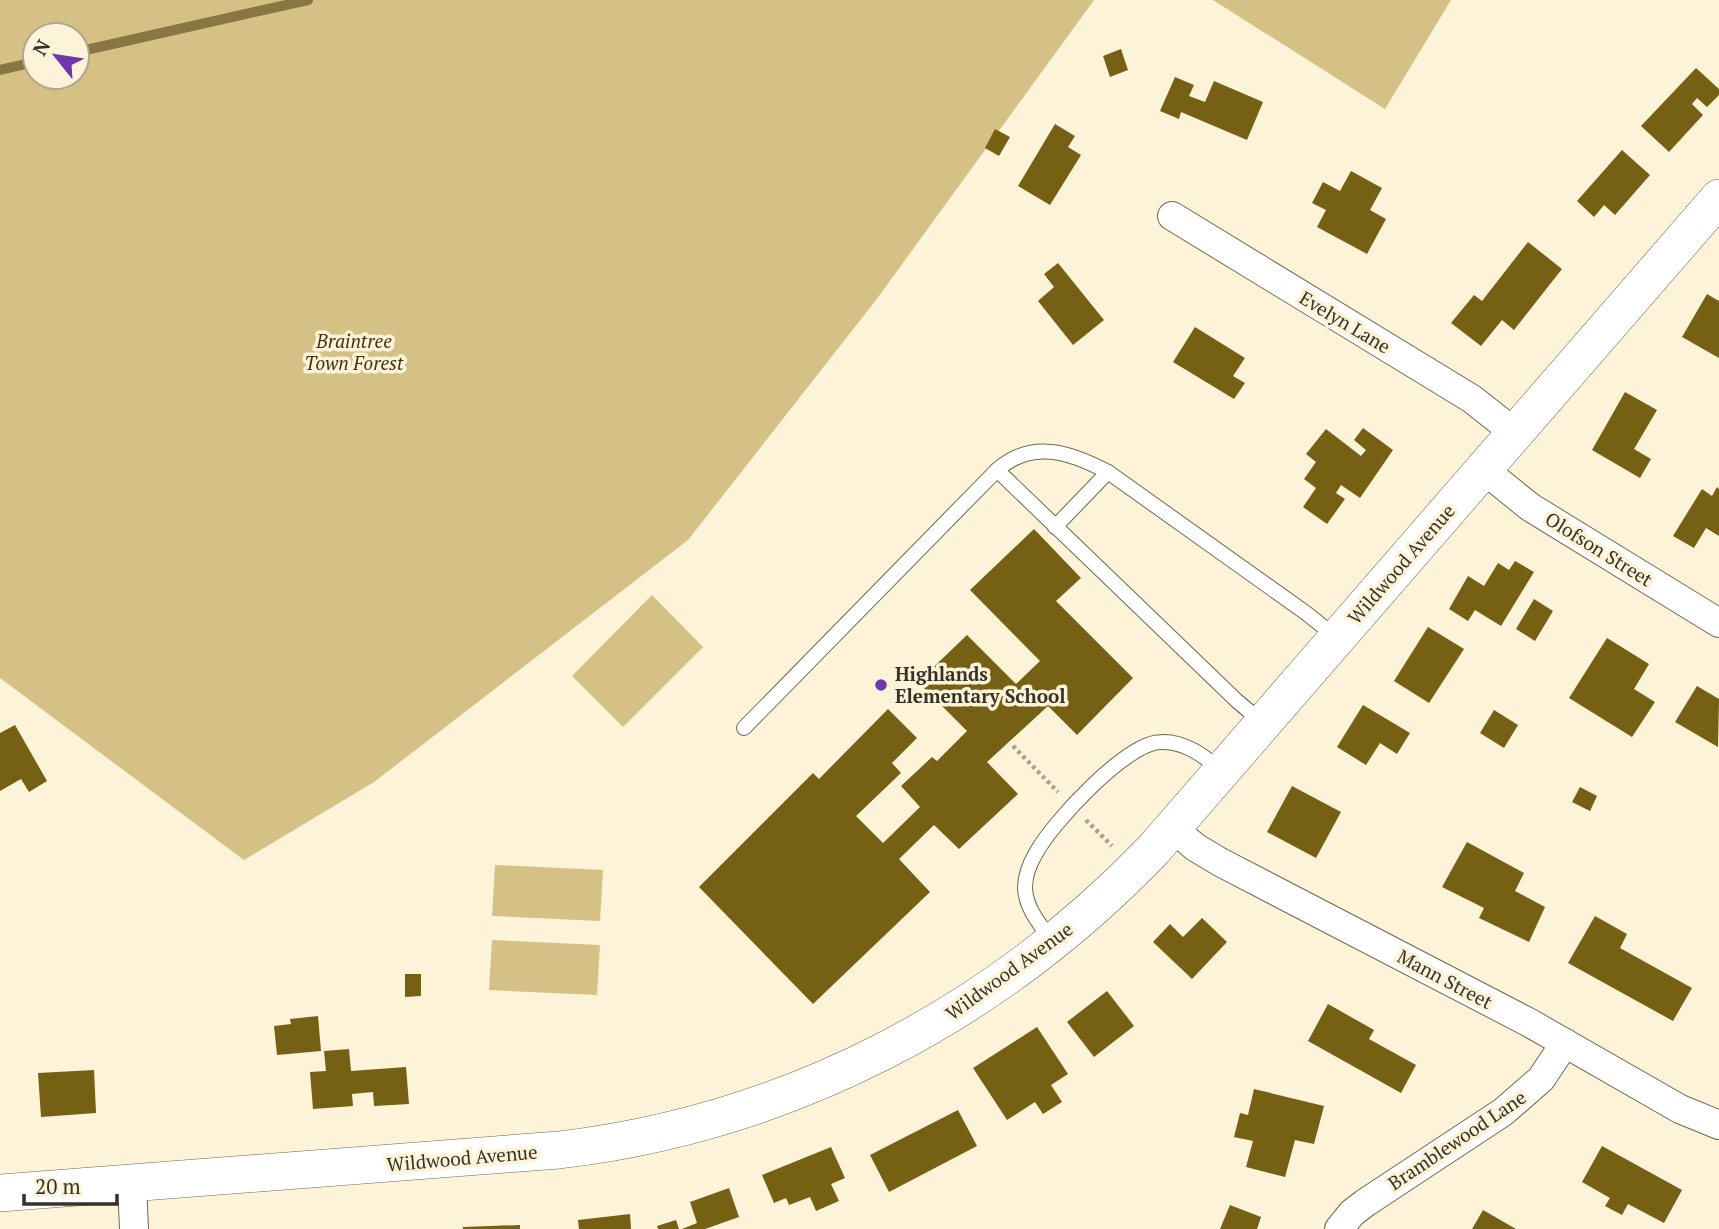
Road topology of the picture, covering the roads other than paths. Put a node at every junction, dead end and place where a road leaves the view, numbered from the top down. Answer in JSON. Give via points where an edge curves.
{"nodes":[{"id":1,"x":1719,"y":199,"type":"edge"},
{"id":2,"x":1172,"y":216,"type":"dead end"},
{"id":3,"x":1515,"y":433,"type":"junction"},
{"id":4,"x":1483,"y":469,"type":"junction"},
{"id":5,"x":997,"y":470,"type":"junction"},
{"id":6,"x":1108,"y":472,"type":"junction"},
{"id":7,"x":1055,"y":527,"type":"junction"},
{"id":8,"x":1719,"y":623,"type":"edge"},
{"id":9,"x":1337,"y":638,"type":"junction"},
{"id":10,"x":1264,"y":724,"type":"junction"},
{"id":11,"x":744,"y":728,"type":"dead end"},
{"id":12,"x":1223,"y":772,"type":"junction"},
{"id":13,"x":1173,"y":828,"type":"junction"},
{"id":14,"x":1053,"y":942,"type":"junction"},
{"id":15,"x":1565,"y":1043,"type":"junction"},
{"id":16,"x":1719,"y":1125,"type":"edge"},
{"id":17,"x":132,"y":1184,"type":"junction"},
{"id":18,"x":0,"y":1193,"type":"edge"},
{"id":19,"x":134,"y":1229,"type":"edge"},
{"id":20,"x":1339,"y":1229,"type":"edge"}],
"edges":[{"from":1,"to":3,"type":"street","name":"Wildwood Avenue"},
{"from":2,"to":3,"type":"street","name":"Evelyn Lane","via":[[1472,399]]},
{"from":3,"to":4,"type":"street","name":"Wildwood Avenue"},
{"from":4,"to":8,"type":"street","name":"Olofson Street","via":[[1530,507]]},
{"from":4,"to":9,"type":"street","name":"Wildwood Avenue"},
{"from":5,"to":6,"type":"lane","via":[[1021,454],[1047,451],[1081,459]]},
{"from":5,"to":7,"type":"lane"},
{"from":5,"to":11,"type":"lane"},
{"from":6,"to":7,"type":"lane"},
{"from":6,"to":9,"type":"lane"},
{"from":7,"to":10,"type":"lane"},
{"from":9,"to":10,"type":"street","name":"Wildwood Avenue"},
{"from":10,"to":12,"type":"street","name":"Wildwood Avenue"},
{"from":12,"to":13,"type":"street","name":"Wildwood Avenue"},
{"from":12,"to":14,"type":"lane","via":[[1185,746],[1149,743],[1091,787],[1042,842],[1026,880],[1027,901]]},
{"from":13,"to":14,"type":"street","name":"Wildwood Avenue","via":[[1118,886]]},
{"from":13,"to":15,"type":"street","name":"Mann Street","via":[[1220,862]]},
{"from":14,"to":17,"type":"street","name":"Wildwood Avenue","via":[[973,1001],[890,1049],[719,1119],[559,1150]]},
{"from":15,"to":16,"type":"street","name":"Mann Street","via":[[1680,1109]]},
{"from":15,"to":20,"type":"street","name":"Bramblewood Lane","via":[[1529,1091],[1365,1202]]},
{"from":17,"to":18,"type":"street","name":"Wildwood Avenue"},
{"from":17,"to":19,"type":"street"}]}
